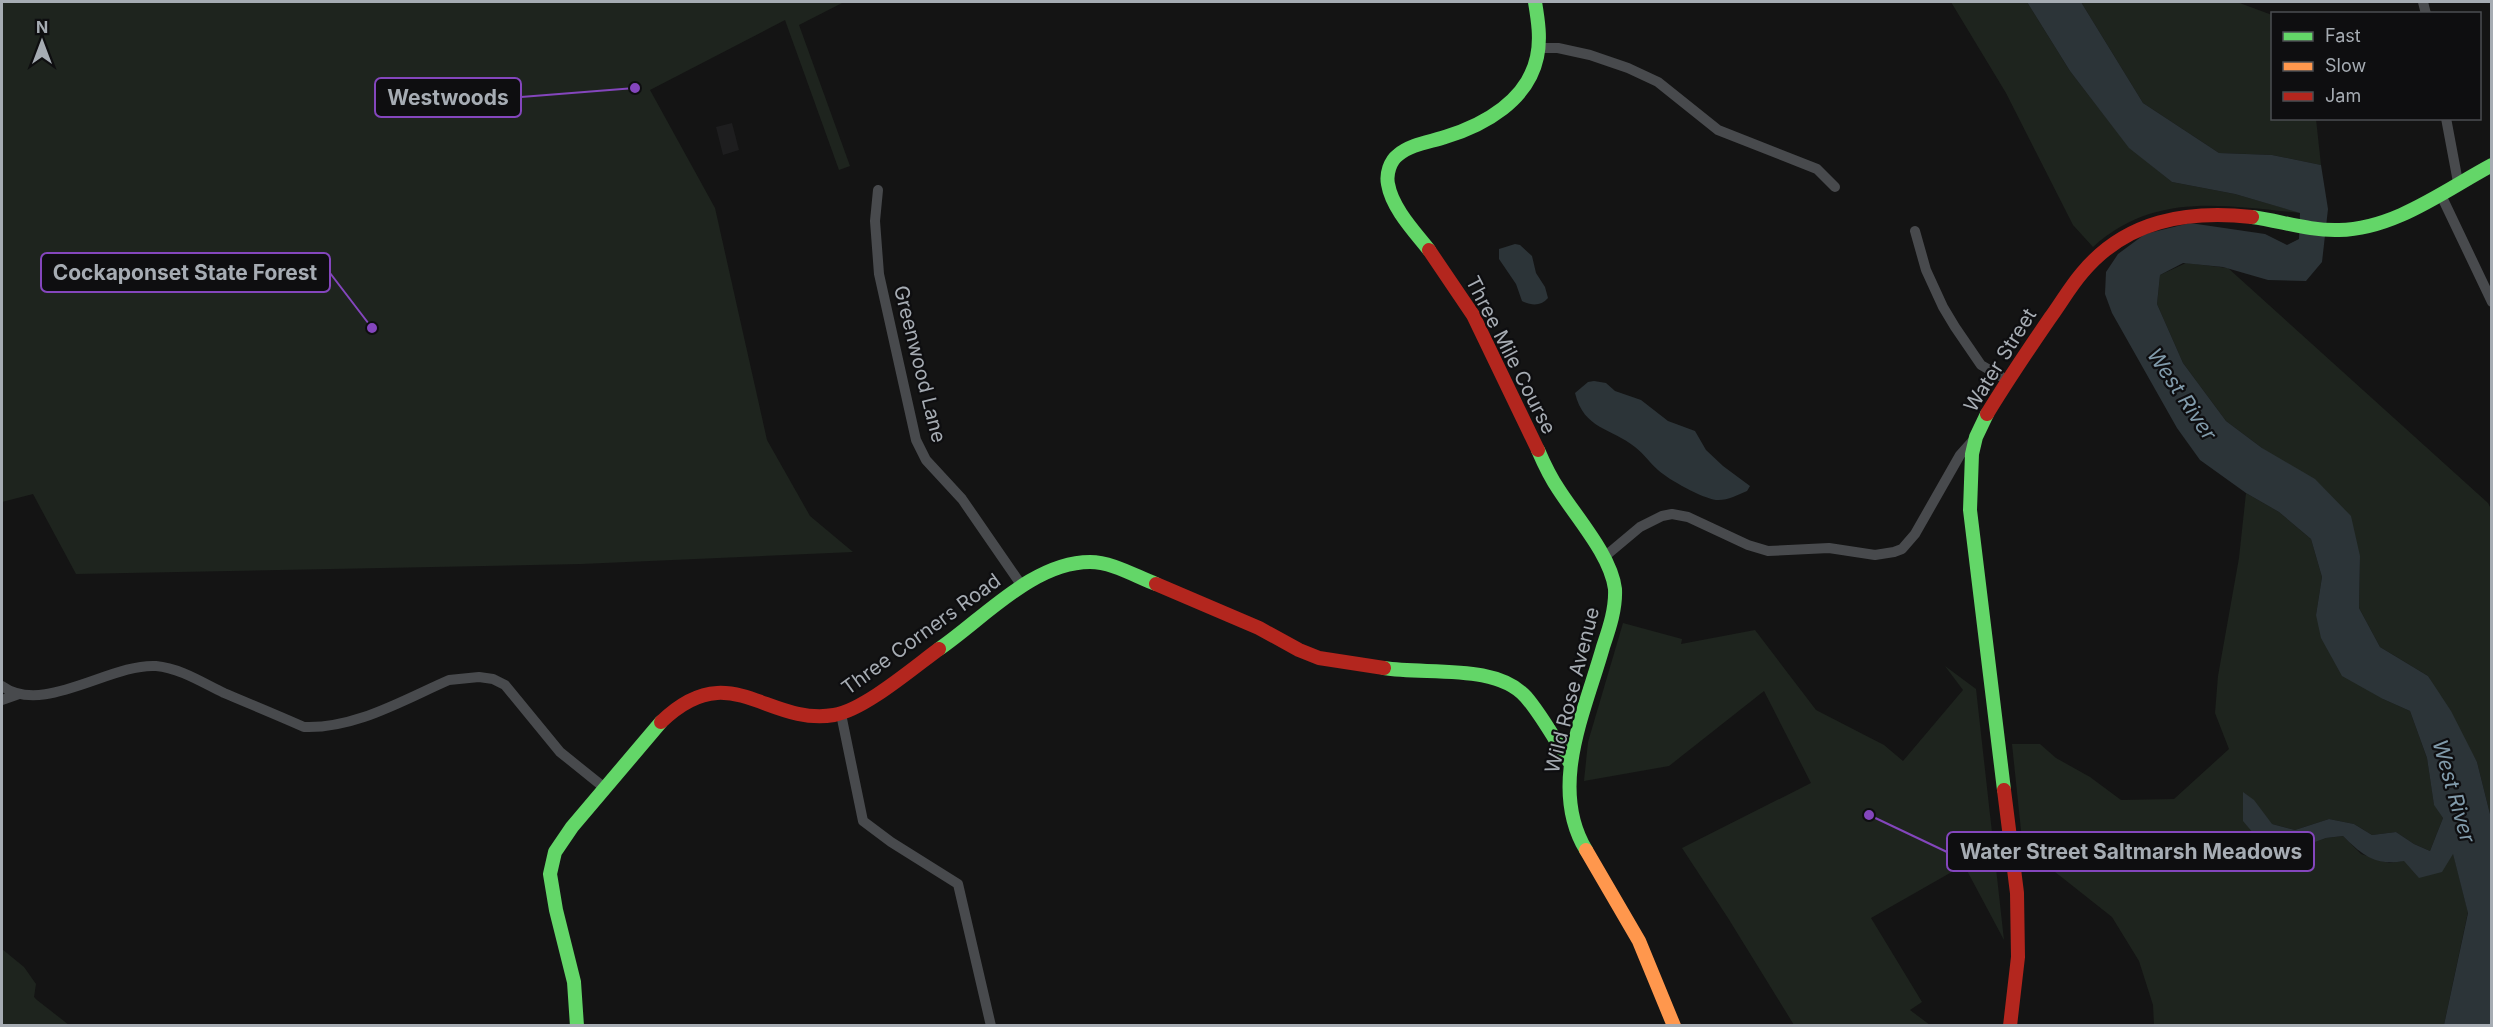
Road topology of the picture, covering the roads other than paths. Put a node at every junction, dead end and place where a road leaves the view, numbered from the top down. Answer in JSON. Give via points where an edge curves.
{"nodes":[{"id":1,"x":1535,"y":2,"type":"edge"},
{"id":2,"x":1538,"y":48,"type":"junction"},
{"id":3,"x":2446,"y":120,"type":"edge"},
{"id":4,"x":2492,"y":165,"type":"edge"},
{"id":5,"x":2458,"y":182,"type":"junction"},
{"id":6,"x":1834,"y":187,"type":"dead end"},
{"id":7,"x":878,"y":190,"type":"dead end"},
{"id":8,"x":2440,"y":193,"type":"junction"},
{"id":9,"x":1915,"y":231,"type":"dead end"},
{"id":10,"x":2492,"y":302,"type":"edge"},
{"id":11,"x":2007,"y":380,"type":"junction"},
{"id":12,"x":1976,"y":437,"type":"junction"},
{"id":13,"x":1603,"y":558,"type":"junction"},
{"id":14,"x":1022,"y":586,"type":"junction"},
{"id":15,"x":2,"y":686,"type":"edge"},
{"id":16,"x":19,"y":694,"type":"junction"},
{"id":17,"x":2,"y":700,"type":"edge"},
{"id":18,"x":841,"y":714,"type":"junction"},
{"id":19,"x":1570,"y":764,"type":"junction"},
{"id":20,"x":606,"y":789,"type":"junction"},
{"id":21,"x":578,"y":1026,"type":"edge"},
{"id":22,"x":992,"y":1026,"type":"edge"},
{"id":23,"x":1674,"y":1026,"type":"edge"},
{"id":24,"x":2010,"y":1026,"type":"edge"}],
"edges":[{"from":1,"to":2,"type":"street","name":"Three Mile Course"},
{"from":2,"to":6,"type":"street","via":[[1590,55],[1658,82],[1718,130],[1816,169]]},
{"from":2,"to":13,"type":"street","name":"Three Mile Course","via":[[1532,75],[1506,107],[1478,124],[1398,155],[1390,166],[1388,182],[1401,210],[1473,315],[1550,476]]},
{"from":3,"to":5,"type":"street"},
{"from":4,"to":5,"type":"street","name":"Water Street"},
{"from":5,"to":8,"type":"street","name":"Water Street"},
{"from":7,"to":14,"type":"street","name":"Greenwood Lane","via":[[875,221],[879,274],[916,440],[926,460],[962,499]]},
{"from":8,"to":10,"type":"street"},
{"from":8,"to":11,"type":"street","name":"Water Street","via":[[2375,224],[2353,229],[2328,230],[2227,215],[2154,221],[2119,237],[2091,262]]},
{"from":9,"to":11,"type":"street","via":[[1926,270],[1955,327],[1981,364]]},
{"from":11,"to":12,"type":"street","name":"Water Street"},
{"from":12,"to":13,"type":"street","via":[[1960,455],[1915,534],[1894,552],[1875,555],[1829,548],[1768,551],[1672,514],[1641,527]]},
{"from":12,"to":24,"type":"street","name":"Water Street","via":[[1970,510],[2017,893],[2018,957]]},
{"from":13,"to":19,"type":"street","name":"Wild Rose Avenue","via":[[1614,585],[1614,605]]},
{"from":14,"to":18,"type":"street","name":"Three Corners Road","via":[[954,639]]},
{"from":14,"to":19,"type":"street","name":"Three Corners Road","via":[[1042,573],[1069,564],[1103,563],[1259,628],[1319,658],[1502,680],[1526,697]]},
{"from":15,"to":16,"type":"street"},
{"from":16,"to":17,"type":"street"},
{"from":16,"to":20,"type":"street","via":[[65,691],[135,668],[156,666],[196,679],[304,727],[323,727],[355,721],[448,680],[465,676],[486,678],[506,685],[560,752]]},
{"from":18,"to":20,"type":"street","name":"Three Corners Road","via":[[801,715],[750,695],[708,693],[691,699],[667,716]]},
{"from":18,"to":22,"type":"street","via":[[863,821],[958,884]]},
{"from":19,"to":23,"type":"street","name":"Wild Rose Avenue","via":[[1569,796],[1579,838],[1639,941]]},
{"from":20,"to":21,"type":"street","name":"Three Corners Road","via":[[555,852],[550,871],[577,995]]}]}
